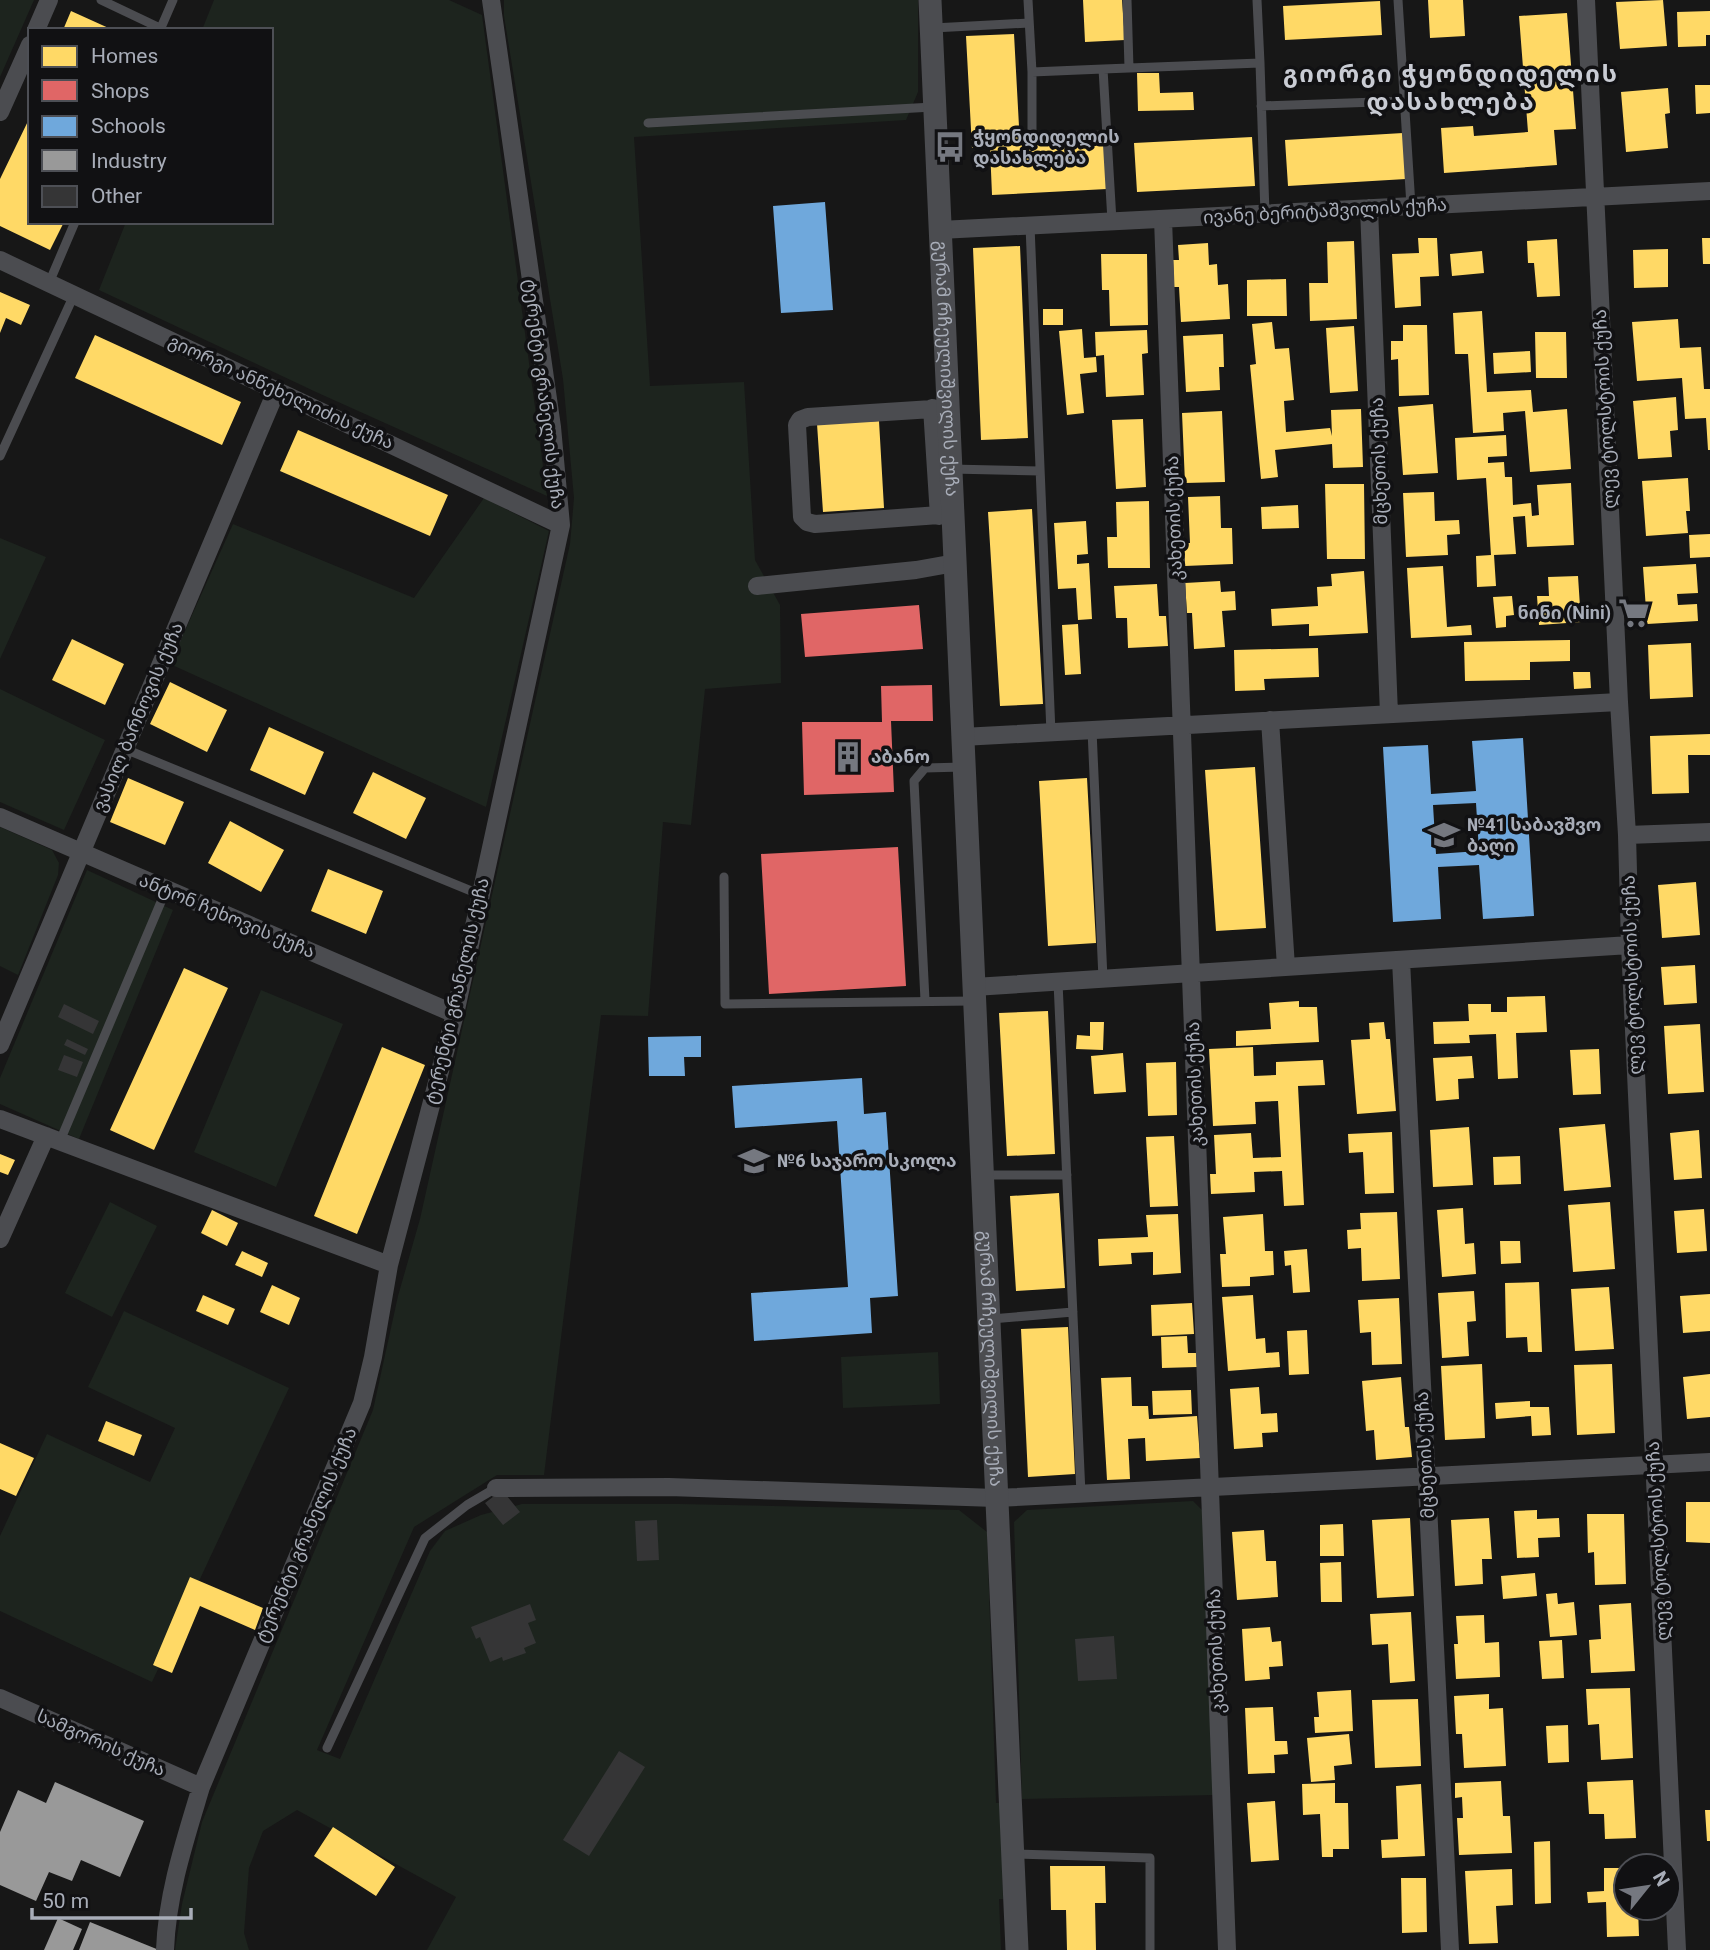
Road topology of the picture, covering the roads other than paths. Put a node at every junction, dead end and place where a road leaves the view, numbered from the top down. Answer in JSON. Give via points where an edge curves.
{"nodes":[{"id":1,"x":49,"y":0,"type":"edge"},
{"id":2,"x":101,"y":0,"type":"edge"},
{"id":3,"x":173,"y":0,"type":"edge"},
{"id":4,"x":930,"y":0,"type":"edge"},
{"id":5,"x":1028,"y":0,"type":"edge"},
{"id":6,"x":1127,"y":0,"type":"edge"},
{"id":7,"x":1257,"y":0,"type":"edge"},
{"id":8,"x":1398,"y":0,"type":"edge"},
{"id":9,"x":1586,"y":0,"type":"edge"},
{"id":10,"x":486,"y":2,"type":"edge"},
{"id":11,"x":1029,"y":23,"type":"junction"},
{"id":12,"x":37,"y":28,"type":"edge"},
{"id":13,"x":158,"y":28,"type":"edge"},
{"id":14,"x":160,"y":28,"type":"edge"},
{"id":15,"x":931,"y":28,"type":"junction"},
{"id":16,"x":28,"y":49,"type":"edge"},
{"id":17,"x":1259,"y":63,"type":"junction"},
{"id":18,"x":1129,"y":68,"type":"junction"},
{"id":19,"x":1103,"y":69,"type":"junction"},
{"id":20,"x":1032,"y":72,"type":"junction"},
{"id":21,"x":1405,"y":101,"type":"junction"},
{"id":22,"x":1261,"y":106,"type":"junction"},
{"id":23,"x":934,"y":107,"type":"junction"},
{"id":24,"x":0,"y":112,"type":"edge"},
{"id":25,"x":648,"y":123,"type":"dead end"},
{"id":26,"x":1107,"y":135,"type":"junction"},
{"id":27,"x":1710,"y":191,"type":"edge"},
{"id":28,"x":1595,"y":197,"type":"junction"},
{"id":29,"x":1411,"y":206,"type":"junction"},
{"id":30,"x":1369,"y":208,"type":"junction"},
{"id":31,"x":1265,"y":214,"type":"junction"},
{"id":32,"x":1163,"y":219,"type":"junction"},
{"id":33,"x":1112,"y":221,"type":"junction"},
{"id":34,"x":74,"y":224,"type":"edge"},
{"id":35,"x":1030,"y":226,"type":"junction"},
{"id":36,"x":940,"y":230,"type":"junction"},
{"id":37,"x":0,"y":260,"type":"edge"},
{"id":38,"x":49,"y":283,"type":"junction"},
{"id":39,"x":74,"y":295,"type":"junction"},
{"id":40,"x":276,"y":389,"type":"junction"},
{"id":41,"x":940,"y":408,"type":"junction"},
{"id":42,"x":0,"y":456,"type":"edge"},
{"id":43,"x":950,"y":469,"type":"junction"},
{"id":44,"x":1040,"y":471,"type":"junction"},
{"id":45,"x":946,"y":515,"type":"junction"},
{"id":46,"x":561,"y":525,"type":"junction"},
{"id":47,"x":955,"y":563,"type":"junction"},
{"id":48,"x":757,"y":586,"type":"dead end"},
{"id":49,"x":1619,"y":702,"type":"junction"},
{"id":50,"x":1389,"y":714,"type":"junction"},
{"id":51,"x":1270,"y":720,"type":"junction"},
{"id":52,"x":1182,"y":727,"type":"junction"},
{"id":53,"x":1092,"y":730,"type":"junction"},
{"id":54,"x":1051,"y":733,"type":"junction"},
{"id":55,"x":962,"y":737,"type":"junction"},
{"id":56,"x":125,"y":749,"type":"junction"},
{"id":57,"x":964,"y":767,"type":"junction"},
{"id":58,"x":0,"y":817,"type":"edge"},
{"id":59,"x":1710,"y":832,"type":"edge"},
{"id":60,"x":1627,"y":835,"type":"junction"},
{"id":61,"x":81,"y":853,"type":"junction"},
{"id":62,"x":724,"y":877,"type":"dead end"},
{"id":63,"x":166,"y":890,"type":"junction"},
{"id":64,"x":481,"y":895,"type":"junction"},
{"id":65,"x":1630,"y":945,"type":"junction"},
{"id":66,"x":1401,"y":960,"type":"junction"},
{"id":67,"x":1286,"y":967,"type":"junction"},
{"id":68,"x":1191,"y":975,"type":"junction"},
{"id":69,"x":1104,"y":979,"type":"junction"},
{"id":70,"x":1058,"y":982,"type":"junction"},
{"id":71,"x":974,"y":994,"type":"junction"},
{"id":72,"x":925,"y":1000,"type":"junction"},
{"id":73,"x":454,"y":1014,"type":"junction"},
{"id":74,"x":0,"y":1045,"type":"edge"},
{"id":75,"x":0,"y":1119,"type":"edge"},
{"id":76,"x":53,"y":1139,"type":"junction"},
{"id":77,"x":982,"y":1175,"type":"junction"},
{"id":78,"x":1067,"y":1175,"type":"junction"},
{"id":79,"x":0,"y":1239,"type":"edge"},
{"id":80,"x":389,"y":1265,"type":"junction"},
{"id":81,"x":1073,"y":1312,"type":"junction"},
{"id":82,"x":989,"y":1320,"type":"junction"},
{"id":83,"x":1710,"y":1462,"type":"edge"},
{"id":84,"x":1655,"y":1464,"type":"junction"},
{"id":85,"x":1426,"y":1476,"type":"junction"},
{"id":86,"x":496,"y":1488,"type":"joint"},
{"id":87,"x":1210,"y":1488,"type":"junction"},
{"id":88,"x":1081,"y":1494,"type":"junction"},
{"id":89,"x":996,"y":1498,"type":"junction"},
{"id":90,"x":0,"y":1698,"type":"edge"},
{"id":91,"x":327,"y":1748,"type":"dead end"},
{"id":92,"x":201,"y":1787,"type":"junction"},
{"id":93,"x":1014,"y":1854,"type":"junction"},
{"id":94,"x":165,"y":1950,"type":"edge"},
{"id":95,"x":1017,"y":1950,"type":"edge"},
{"id":96,"x":1150,"y":1950,"type":"edge"},
{"id":97,"x":1227,"y":1950,"type":"edge"},
{"id":98,"x":1450,"y":1950,"type":"edge"},
{"id":99,"x":1677,"y":1950,"type":"edge"}],
"edges":[{"from":1,"to":12,"type":"street"},
{"from":2,"to":13,"type":"lane"},
{"from":3,"to":14,"type":"lane"},
{"from":4,"to":15,"type":"street","name":"გურამ რჩეულიშვილის ქუჩა"},
{"from":5,"to":11,"type":"lane"},
{"from":6,"to":18,"type":"lane"},
{"from":7,"to":17,"type":"lane"},
{"from":8,"to":21,"type":"lane"},
{"from":9,"to":28,"type":"street","name":"ლევ ტოლსტოის ქუჩა"},
{"from":10,"to":46,"type":"street","name":"ტერენტი გრანელის ქუჩა","via":[[508,114],[552,427]]},
{"from":11,"to":15,"type":"lane"},
{"from":11,"to":20,"type":"lane"},
{"from":15,"to":23,"type":"street","name":"გურამ რჩეულიშვილის ქუჩა"},
{"from":16,"to":24,"type":"street"},
{"from":17,"to":18,"type":"lane"},
{"from":17,"to":22,"type":"lane"},
{"from":18,"to":19,"type":"lane"},
{"from":19,"to":20,"type":"lane"},
{"from":19,"to":26,"type":"lane"},
{"from":20,"to":26,"type":"lane","via":[[1032,136]]},
{"from":21,"to":22,"type":"lane"},
{"from":21,"to":29,"type":"lane"},
{"from":22,"to":31,"type":"lane"},
{"from":23,"to":25,"type":"lane"},
{"from":23,"to":36,"type":"street","name":"გურამ რჩეულიშვილის ქუჩა"},
{"from":26,"to":33,"type":"lane"},
{"from":27,"to":28,"type":"street","name":"ივანე ბერიტაშვილის ქუჩა"},
{"from":28,"to":29,"type":"street","name":"ივანე ბერიტაშვილის ქუჩა"},
{"from":28,"to":49,"type":"street","name":"ლევ ტოლსტოის ქუჩა"},
{"from":29,"to":30,"type":"street","name":"ივანე ბერიტაშვილის ქუჩა"},
{"from":30,"to":31,"type":"street","name":"ივანე ბერიტაშვილის ქუჩა"},
{"from":30,"to":50,"type":"street","name":"მცხეთის ქუჩა"},
{"from":31,"to":32,"type":"street","name":"ივანე ბერიტაშვილის ქუჩა"},
{"from":32,"to":33,"type":"street","name":"ივანე ბერიტაშვილის ქუჩა"},
{"from":32,"to":52,"type":"street","name":"კახეთის ქუჩა"},
{"from":33,"to":35,"type":"street","name":"ივანე ბერიტაშვილის ქუჩა"},
{"from":34,"to":38,"type":"lane"},
{"from":35,"to":36,"type":"street","name":"ივანე ბერიტაშვილის ქუჩა"},
{"from":35,"to":44,"type":"lane"},
{"from":36,"to":41,"type":"street","name":"გურამ რჩეულიშვილის ქუჩა"},
{"from":37,"to":38,"type":"street","name":"გიორგი ანწეხელიძის ქუჩა"},
{"from":38,"to":39,"type":"street","name":"გიორგი ანწეხელიძის ქუჩა"},
{"from":39,"to":40,"type":"street","name":"გიორგი ანწეხელიძის ქუჩა"},
{"from":39,"to":42,"type":"lane"},
{"from":40,"to":46,"type":"street","name":"გიორგი ანწეხელიძის ქუჩა"},
{"from":40,"to":56,"type":"street","name":"ვასილ ბარნოვის ქუჩა"},
{"from":41,"to":43,"type":"street","name":"გურამ რჩეულიშვილის ქუჩა"},
{"from":41,"to":45,"type":"street"},
{"from":41,"to":45,"type":"street","via":[[800,420],[802,517],[815,524]]},
{"from":43,"to":44,"type":"lane"},
{"from":43,"to":45,"type":"street","name":"გურამ რჩეულიშვილის ქუჩა"},
{"from":44,"to":54,"type":"lane"},
{"from":45,"to":47,"type":"street","name":"გურამ რჩეულიშვილის ქუჩა"},
{"from":46,"to":64,"type":"street","name":"ტერენტი გრანელის ქუჩა"},
{"from":47,"to":48,"type":"street"},
{"from":47,"to":55,"type":"street","name":"გურამ რჩეულიშვილის ქუჩა"},
{"from":49,"to":50,"type":"street"},
{"from":49,"to":60,"type":"street","name":"ლევ ტოლსტოის ქუჩა"},
{"from":50,"to":51,"type":"street"},
{"from":51,"to":52,"type":"street"},
{"from":51,"to":67,"type":"street"},
{"from":52,"to":53,"type":"street"},
{"from":52,"to":68,"type":"street","name":"კახეთის ქუჩა"},
{"from":53,"to":54,"type":"street"},
{"from":53,"to":69,"type":"lane"},
{"from":54,"to":55,"type":"street"},
{"from":55,"to":57,"type":"street","name":"გურამ რჩეულიშვილის ქუჩა"},
{"from":56,"to":61,"type":"street","name":"ვასილ ბარნოვის ქუჩა"},
{"from":56,"to":64,"type":"lane"},
{"from":57,"to":71,"type":"street","name":"გურამ რჩეულიშვილის ქუჩა"},
{"from":57,"to":72,"type":"lane","via":[[925,768],[914,781]]},
{"from":58,"to":61,"type":"street","name":"ანტონ ჩეხოვის ქუჩა"},
{"from":59,"to":60,"type":"street"},
{"from":60,"to":65,"type":"street","name":"ლევ ტოლსტოის ქუჩა"},
{"from":61,"to":63,"type":"street","name":"ანტონ ჩეხოვის ქუჩა"},
{"from":61,"to":74,"type":"street","name":"ვასილ ბარნოვის ქუჩა"},
{"from":62,"to":72,"type":"lane","via":[[725,1004]]},
{"from":63,"to":73,"type":"street","name":"ანტონ ჩეხოვის ქუჩა"},
{"from":63,"to":76,"type":"lane"},
{"from":64,"to":73,"type":"street","name":"ტერენტი გრანელის ქუჩა"},
{"from":65,"to":66,"type":"street"},
{"from":65,"to":84,"type":"street","name":"ლევ ტოლსტოის ქუჩა"},
{"from":66,"to":67,"type":"street"},
{"from":66,"to":85,"type":"street","name":"მცხეთის ქუჩა"},
{"from":67,"to":68,"type":"street"},
{"from":68,"to":69,"type":"street"},
{"from":68,"to":87,"type":"street","name":"კახეთის ქუჩა"},
{"from":69,"to":70,"type":"street"},
{"from":70,"to":71,"type":"street"},
{"from":70,"to":78,"type":"lane"},
{"from":71,"to":72,"type":"lane"},
{"from":71,"to":77,"type":"street","name":"გურამ რჩეულიშვილის ქუჩა"},
{"from":73,"to":80,"type":"street","name":"ტერენტი გრანელის ქუჩა"},
{"from":75,"to":76,"type":"street"},
{"from":76,"to":79,"type":"street"},
{"from":76,"to":80,"type":"street"},
{"from":77,"to":78,"type":"lane"},
{"from":77,"to":82,"type":"street","name":"გურამ რჩეულიშვილის ქუჩა"},
{"from":78,"to":81,"type":"lane"},
{"from":80,"to":92,"type":"street","name":"ტერენტი გრანელის ქუჩა","via":[[362,1403]]},
{"from":81,"to":82,"type":"lane"},
{"from":81,"to":88,"type":"lane"},
{"from":82,"to":89,"type":"street","name":"გურამ რჩეულიშვილის ქუჩა"},
{"from":83,"to":84,"type":"street"},
{"from":84,"to":85,"type":"street"},
{"from":84,"to":99,"type":"street","name":"ლევ ტოლსტოის ქუჩა"},
{"from":85,"to":87,"type":"street"},
{"from":85,"to":98,"type":"street","name":"მცხეთის ქუჩა"},
{"from":86,"to":89,"type":"street","via":[[668,1487]]},
{"from":86,"to":91,"type":"lane","via":[[425,1538]]},
{"from":87,"to":88,"type":"street"},
{"from":87,"to":97,"type":"street","name":"კახეთის ქუჩა"},
{"from":88,"to":89,"type":"street"},
{"from":89,"to":93,"type":"street","name":"გურამ რჩეულიშვილის ქუჩა"},
{"from":90,"to":92,"type":"street","name":"სამგორის ქუჩა"},
{"from":92,"to":94,"type":"street","name":"ტერენტი გრანელის ქუჩა","via":[[177,1871]]},
{"from":93,"to":95,"type":"street","name":"გურამ რჩეულიშვილის ქუჩა"},
{"from":93,"to":96,"type":"lane","via":[[1150,1858]]}]}
